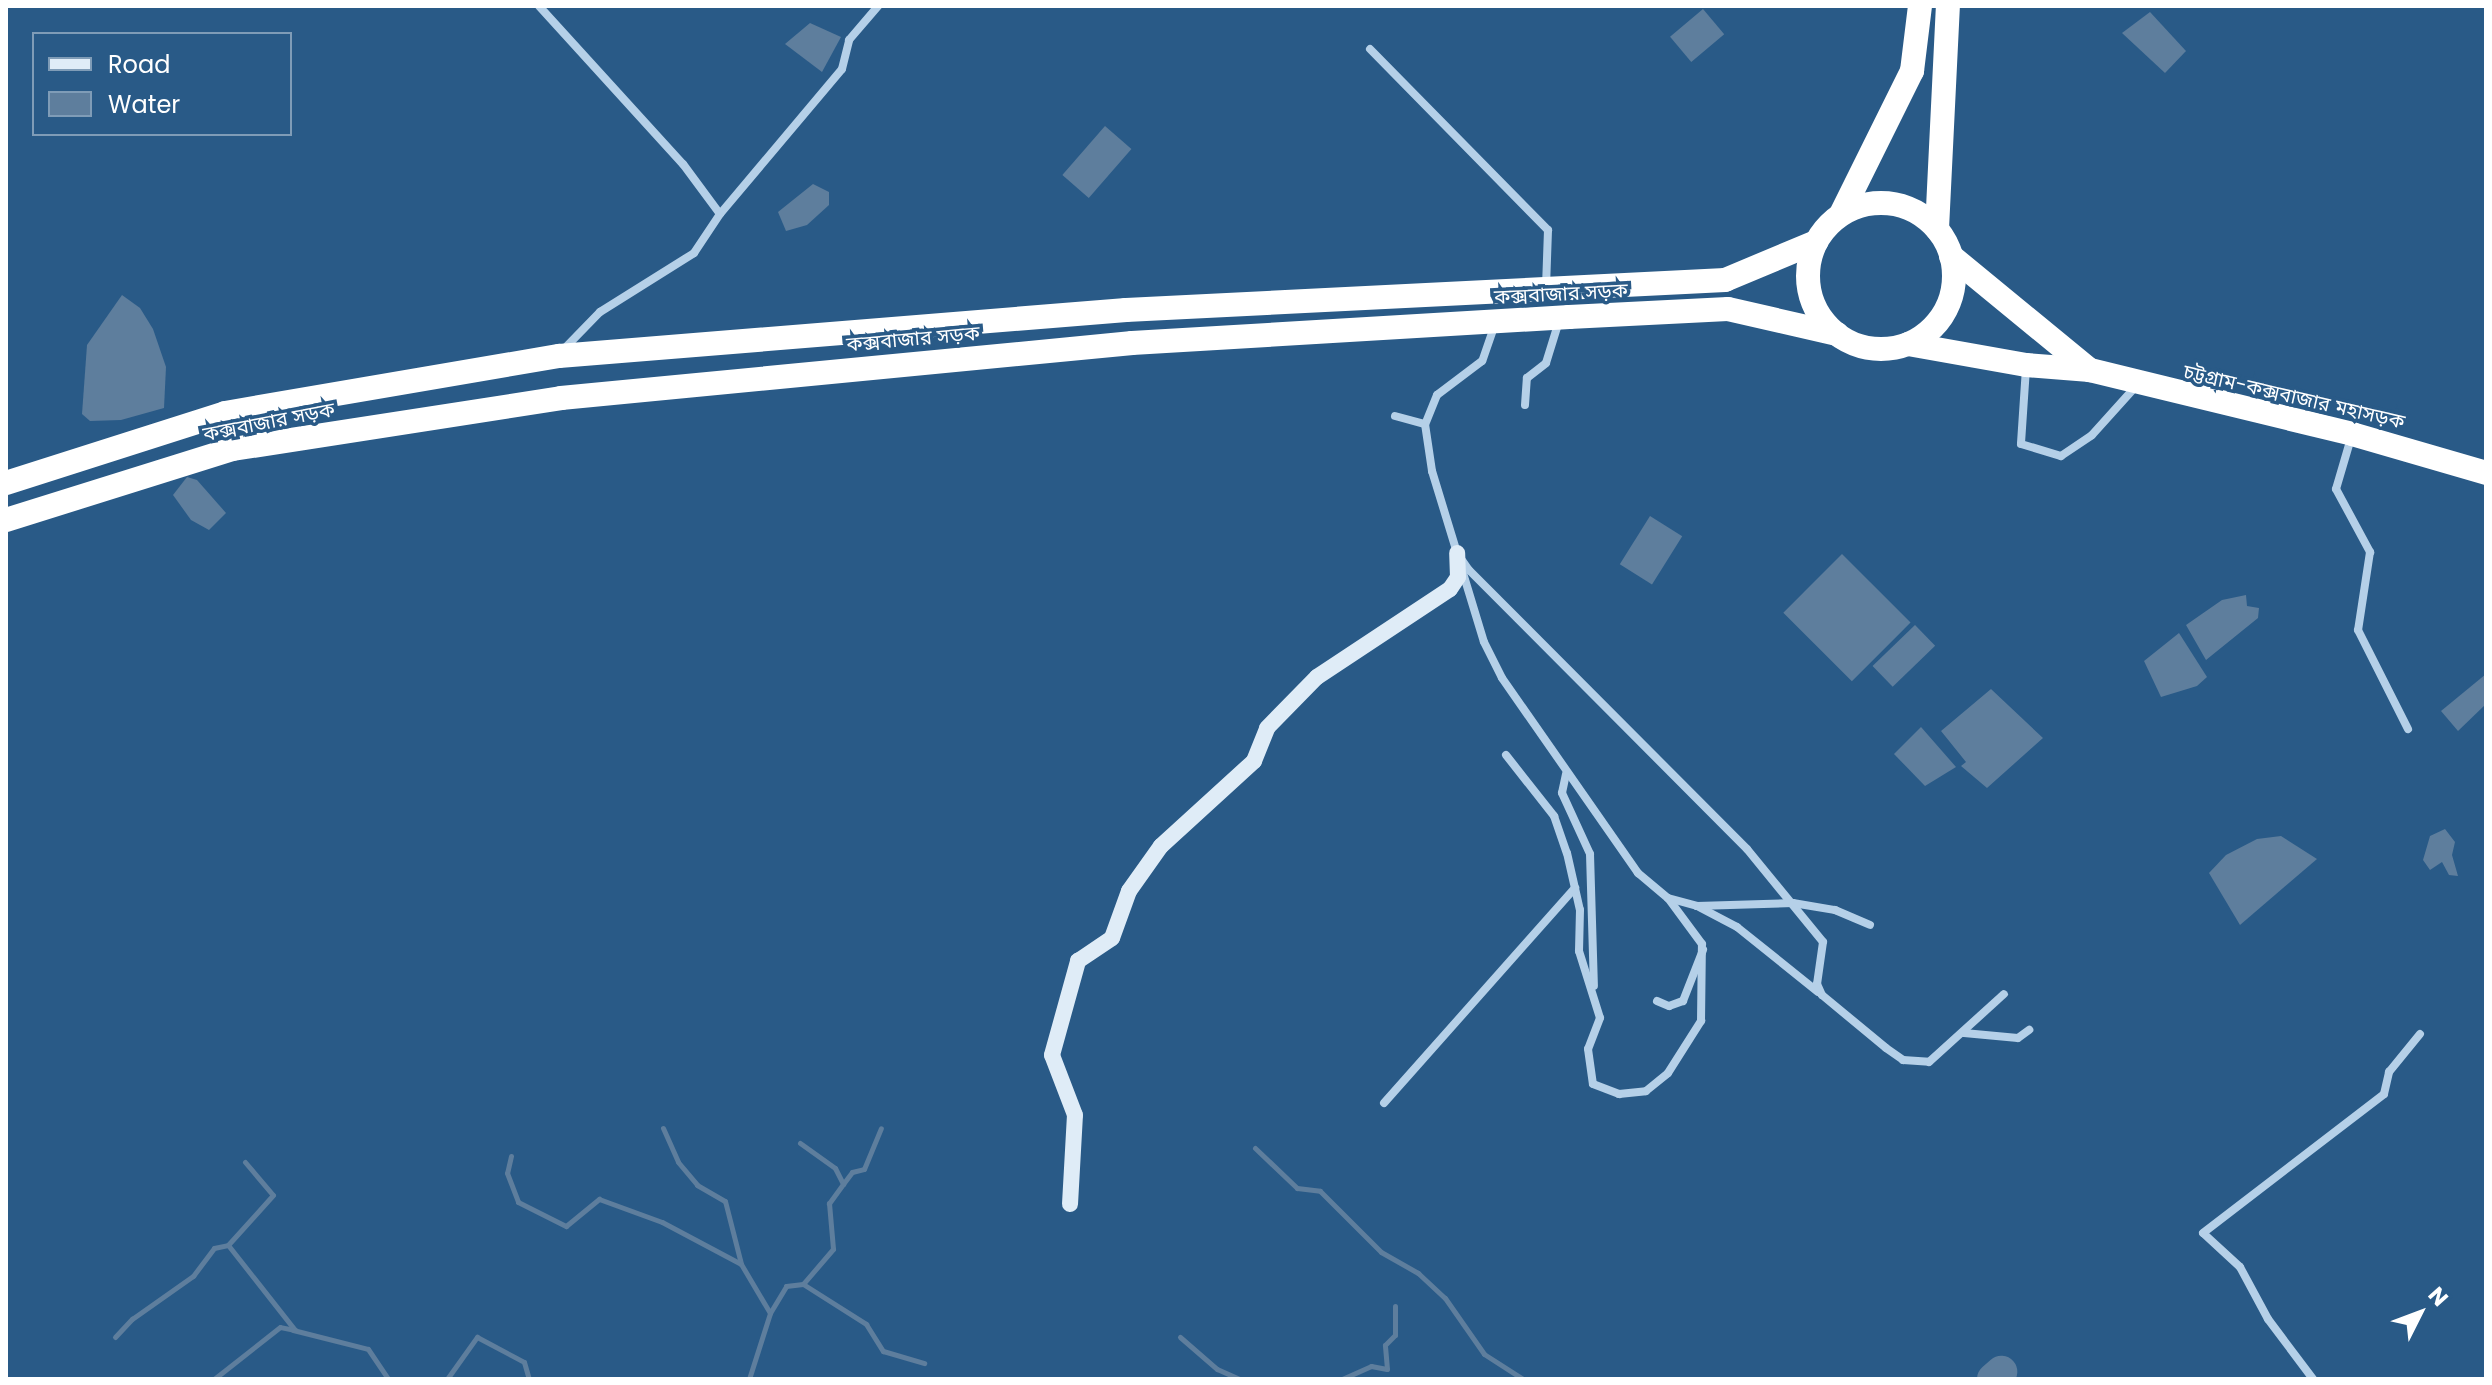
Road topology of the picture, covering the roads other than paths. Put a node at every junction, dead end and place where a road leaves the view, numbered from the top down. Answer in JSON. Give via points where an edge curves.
{"nodes":[{"id":1,"x":539,"y":6,"type":"edge"},
{"id":2,"x":878,"y":6,"type":"edge"},
{"id":3,"x":1920,"y":6,"type":"edge"},
{"id":4,"x":1948,"y":6,"type":"edge"},
{"id":5,"x":1370,"y":49,"type":"dead end"},
{"id":6,"x":720,"y":214,"type":"junction"},
{"id":7,"x":1841,"y":214,"type":"junction"},
{"id":8,"x":1937,"y":229,"type":"junction"},
{"id":9,"x":1816,"y":242,"type":"junction"},
{"id":10,"x":1951,"y":256,"type":"junction"},
{"id":11,"x":1546,"y":290,"type":"junction"},
{"id":12,"x":1559,"y":317,"type":"junction"},
{"id":13,"x":1495,"y":322,"type":"junction"},
{"id":14,"x":1837,"y":334,"type":"junction"},
{"id":15,"x":1908,"y":344,"type":"junction"},
{"id":16,"x":559,"y":356,"type":"junction"},
{"id":17,"x":2026,"y":365,"type":"junction"},
{"id":18,"x":2090,"y":370,"type":"junction"},
{"id":19,"x":2137,"y":384,"type":"junction"},
{"id":20,"x":1525,"y":405,"type":"dead end"},
{"id":21,"x":1395,"y":416,"type":"dead end"},
{"id":22,"x":1425,"y":424,"type":"junction"},
{"id":23,"x":2352,"y":434,"type":"junction"},
{"id":24,"x":2486,"y":473,"type":"edge"},
{"id":25,"x":6,"y":483,"type":"edge"},
{"id":26,"x":6,"y":520,"type":"edge"},
{"id":27,"x":1457,"y":553,"type":"junction"},
{"id":28,"x":2408,"y":729,"type":"dead end"},
{"id":29,"x":1506,"y":755,"type":"dead end"},
{"id":30,"x":1566,"y":774,"type":"junction"},
{"id":31,"x":1575,"y":888,"type":"junction"},
{"id":32,"x":1668,"y":898,"type":"junction"},
{"id":33,"x":1793,"y":903,"type":"junction"},
{"id":34,"x":1697,"y":906,"type":"junction"},
{"id":35,"x":1870,"y":925,"type":"dead end"},
{"id":36,"x":1703,"y":950,"type":"junction"},
{"id":37,"x":2004,"y":994,"type":"dead end"},
{"id":38,"x":1822,"y":995,"type":"junction"},
{"id":39,"x":1657,"y":1001,"type":"dead end"},
{"id":40,"x":1596,"y":1003,"type":"junction"},
{"id":41,"x":2029,"y":1030,"type":"dead end"},
{"id":42,"x":1964,"y":1033,"type":"junction"},
{"id":43,"x":2420,"y":1034,"type":"dead end"},
{"id":44,"x":1384,"y":1103,"type":"dead end"},
{"id":45,"x":1070,"y":1204,"type":"dead end"},
{"id":46,"x":2313,"y":1379,"type":"edge"}],
"edges":[{"from":1,"to":6,"type":"street","via":[[683,164]]},
{"from":2,"to":6,"type":"street","via":[[849,40],[842,69]]},
{"from":3,"to":7,"type":"highway","via":[[1912,71]]},
{"from":4,"to":8,"type":"highway"},
{"from":5,"to":11,"type":"street","via":[[1548,230]]},
{"from":6,"to":16,"type":"street","via":[[694,253],[600,312]]},
{"from":7,"to":8,"type":"highway","via":[[1892,203],[1909,208]]},
{"from":7,"to":9,"type":"highway"},
{"from":8,"to":10,"type":"highway"},
{"from":9,"to":11,"type":"highway","name":"কক্সবাজার সড়ক","via":[[1725,280]]},
{"from":9,"to":14,"type":"highway","via":[[1807,275],[1809,292]]},
{"from":10,"to":15,"type":"highway","via":[[1954,274],[1947,309],[1923,336]]},
{"from":10,"to":18,"type":"highway","name":"চট্টগ্রাম-কক্সবাজার মহাসড়ক"},
{"from":11,"to":16,"type":"highway","name":"কক্সবাজার সড়ক","via":[[1126,310]]},
{"from":12,"to":13,"type":"highway","name":"কক্সবাজার সড়ক"},
{"from":12,"to":14,"type":"highway","name":"কক্সবাজার সড়ক","via":[[1728,309]]},
{"from":12,"to":20,"type":"street","via":[[1546,363],[1527,378]]},
{"from":13,"to":22,"type":"street","via":[[1482,361],[1437,395]]},
{"from":13,"to":26,"type":"highway","name":"কক্সবাজার সড়ক","via":[[1132,343],[561,398],[233,449]]},
{"from":14,"to":15,"type":"highway","via":[[1863,347]]},
{"from":15,"to":17,"type":"highway","name":"চট্টগ্রাম-কক্সবাজার মহাসড়ক"},
{"from":16,"to":25,"type":"highway","name":"কক্সবাজার সড়ক","via":[[225,413]]},
{"from":17,"to":18,"type":"highway","name":"চট্টগ্রাম-কক্সবাজার মহাসড়ক"},
{"from":17,"to":19,"type":"street","via":[[2021,444],[2061,456],[2092,435]]},
{"from":18,"to":19,"type":"highway","name":"চট্টগ্রাম-কক্সবাজার মহাসড়ক"},
{"from":19,"to":23,"type":"highway","name":"চট্টগ্রাম-কক্সবাজার মহাসড়ক"},
{"from":21,"to":22,"type":"street"},
{"from":22,"to":27,"type":"street","via":[[1432,471]]},
{"from":23,"to":24,"type":"highway","name":"চট্টগ্রাম-কক্সবাজার মহাসড়ক"},
{"from":23,"to":28,"type":"street","via":[[2336,489],[2370,552],[2358,630]]},
{"from":27,"to":30,"type":"street","via":[[1484,642]]},
{"from":27,"to":33,"type":"street","via":[[1747,849]]},
{"from":27,"to":45,"type":"street","via":[[1458,577],[1450,589],[1317,677],[1267,728],[1254,761],[1161,846],[1129,891],[1112,938],[1078,961],[1052,1055],[1075,1115]]},
{"from":29,"to":31,"type":"street","via":[[1554,816]]},
{"from":30,"to":32,"type":"street","via":[[1638,873]]},
{"from":30,"to":40,"type":"street","via":[[1562,793],[1590,854],[1589,943]]},
{"from":31,"to":40,"type":"street","via":[[1579,951]]},
{"from":31,"to":44,"type":"street"},
{"from":32,"to":34,"type":"street"},
{"from":32,"to":36,"type":"street"},
{"from":33,"to":34,"type":"street"},
{"from":33,"to":35,"type":"street","via":[[1835,910]]},
{"from":33,"to":38,"type":"street","via":[[1823,942],[1817,984]]},
{"from":34,"to":38,"type":"street","via":[[1737,927]]},
{"from":36,"to":39,"type":"street","via":[[1683,1001],[1669,1006]]},
{"from":36,"to":40,"type":"street","via":[[1701,1021],[1668,1073],[1646,1091],[1619,1094],[1593,1084],[1588,1049],[1600,1018]]},
{"from":37,"to":42,"type":"street"},
{"from":38,"to":42,"type":"street","via":[[1903,1060],[1916,1064],[1929,1062]]},
{"from":41,"to":42,"type":"street","via":[[2018,1038]]},
{"from":43,"to":46,"type":"street","via":[[2389,1072],[2384,1094],[2203,1233],[2240,1267],[2268,1319]]}]}
